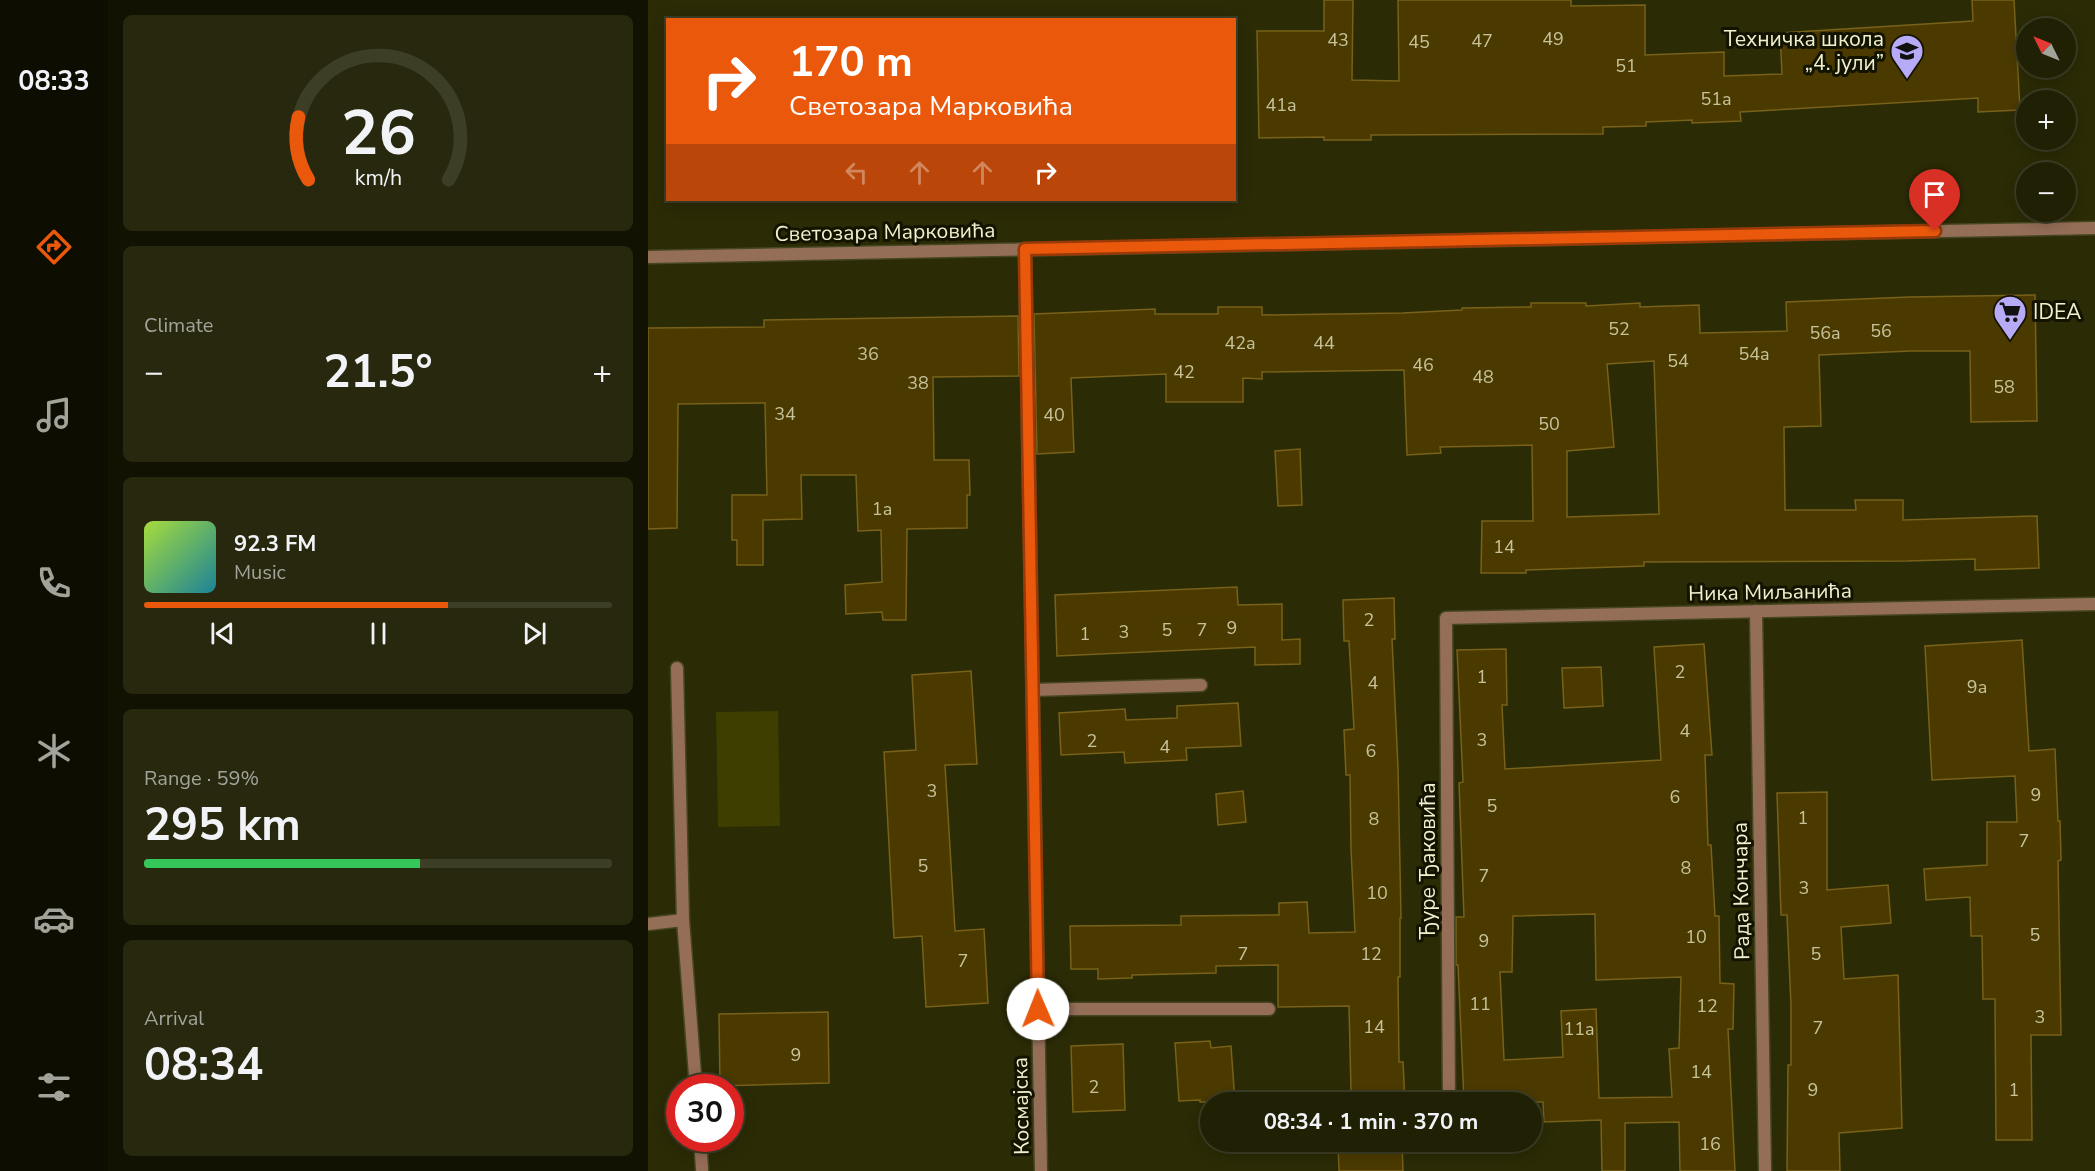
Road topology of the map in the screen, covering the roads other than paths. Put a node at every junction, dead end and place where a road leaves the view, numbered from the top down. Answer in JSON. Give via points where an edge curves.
{"nodes":[{"id":1,"x":2095,"y":228,"type":"edge"},
{"id":2,"x":1025,"y":249,"type":"junction"},
{"id":3,"x":648,"y":257,"type":"edge"},
{"id":4,"x":2095,"y":604,"type":"edge"},
{"id":5,"x":1756,"y":611,"type":"junction"},
{"id":6,"x":1446,"y":618,"type":"joint"},
{"id":7,"x":676,"y":668,"type":"dead end"},
{"id":8,"x":1201,"y":685,"type":"dead end"},
{"id":9,"x":1033,"y":690,"type":"junction"},
{"id":10,"x":683,"y":921,"type":"junction"},
{"id":11,"x":648,"y":924,"type":"edge"},
{"id":12,"x":1038,"y":1009,"type":"junction"},
{"id":13,"x":1269,"y":1009,"type":"dead end"},
{"id":14,"x":695,"y":1074,"type":"edge"},
{"id":15,"x":1449,"y":1092,"type":"edge"},
{"id":16,"x":701,"y":1152,"type":"edge"},
{"id":17,"x":702,"y":1169,"type":"dead end"},
{"id":18,"x":1041,"y":1171,"type":"edge"},
{"id":19,"x":1765,"y":1171,"type":"edge"}],
"edges":[{"from":1,"to":2,"type":"street","name":"Светозара Марковића"},
{"from":2,"to":3,"type":"street","name":"Светозара Марковића"},
{"from":2,"to":9,"type":"street","name":"Космајска"},
{"from":4,"to":5,"type":"street","name":"Ника Миљанића"},
{"from":5,"to":6,"type":"street","name":"Ника Миљанића"},
{"from":5,"to":19,"type":"street","name":"Рада Кончара"},
{"from":6,"to":15,"type":"street","name":"Ђуре Ђаковића"},
{"from":7,"to":10,"type":"street"},
{"from":8,"to":9,"type":"street"},
{"from":9,"to":12,"type":"street","name":"Космајска"},
{"from":10,"to":11,"type":"street"},
{"from":10,"to":14,"type":"street"},
{"from":12,"to":13,"type":"street"},
{"from":12,"to":18,"type":"street","name":"Космајска"},
{"from":16,"to":17,"type":"street"}]}
